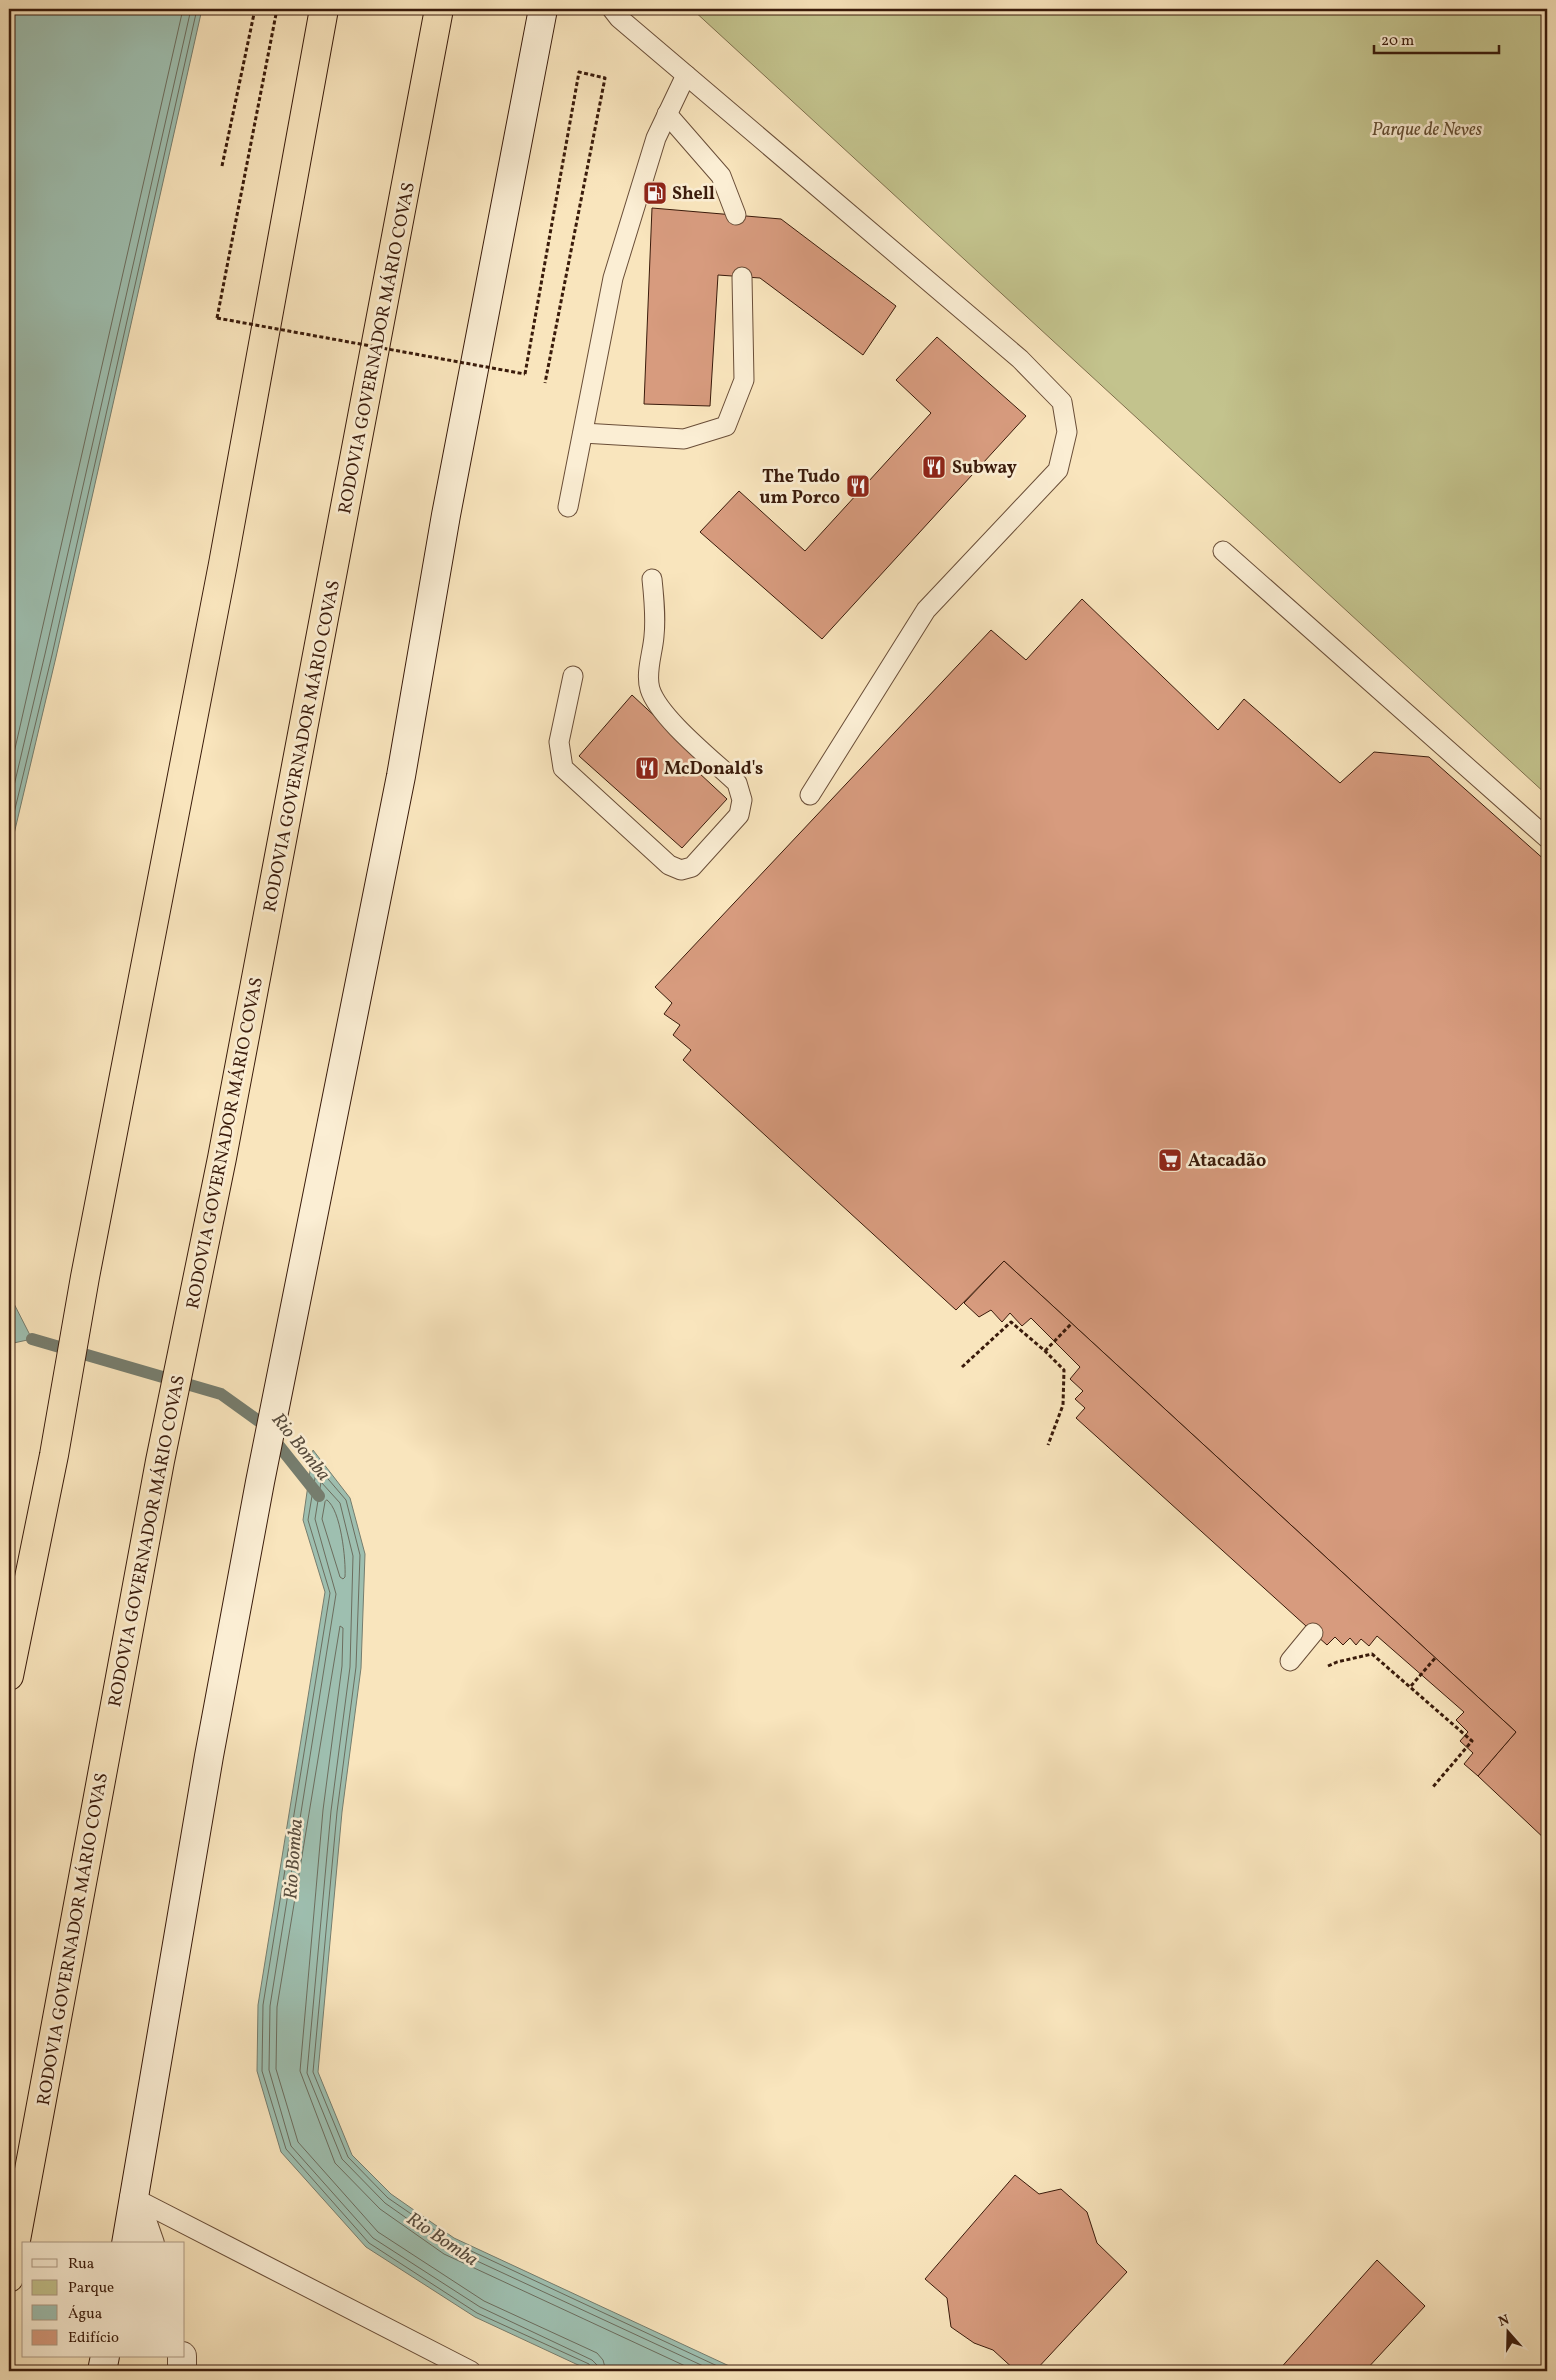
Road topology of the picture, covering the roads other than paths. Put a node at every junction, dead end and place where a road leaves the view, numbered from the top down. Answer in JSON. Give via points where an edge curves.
{"nodes":[{"id":1,"x":324,"y":9,"type":"edge"},
{"id":2,"x":439,"y":9,"type":"edge"},
{"id":3,"x":543,"y":9,"type":"edge"},
{"id":4,"x":612,"y":9,"type":"edge"},
{"id":5,"x":686,"y":75,"type":"junction"},
{"id":6,"x":667,"y":114,"type":"junction"},
{"id":7,"x":736,"y":215,"type":"dead end"},
{"id":8,"x":742,"y":277,"type":"dead end"},
{"id":9,"x":583,"y":433,"type":"junction"},
{"id":10,"x":568,"y":507,"type":"dead end"},
{"id":11,"x":1223,"y":551,"type":"dead end"},
{"id":12,"x":652,"y":579,"type":"dead end"},
{"id":13,"x":574,"y":676,"type":"dead end"},
{"id":14,"x":810,"y":796,"type":"dead end"},
{"id":15,"x":1547,"y":838,"type":"edge"},
{"id":16,"x":1314,"y":1632,"type":"dead end"},
{"id":17,"x":1290,"y":1661,"type":"dead end"},
{"id":18,"x":9,"y":1676,"type":"edge"},
{"id":19,"x":134,"y":2198,"type":"junction"},
{"id":20,"x":126,"y":2242,"type":"edge"},
{"id":21,"x":149,"y":2242,"type":"edge"},
{"id":22,"x":9,"y":2278,"type":"edge"},
{"id":23,"x":105,"y":2358,"type":"edge"},
{"id":24,"x":182,"y":2358,"type":"edge"},
{"id":25,"x":102,"y":2371,"type":"edge"},
{"id":26,"x":182,"y":2371,"type":"edge"},
{"id":27,"x":471,"y":2371,"type":"edge"}],
"edges":[{"from":1,"to":18,"type":"highway","via":[[223,564]]},
{"from":2,"to":22,"type":"highway","name":"RODOVIA GOVERNADOR MÁRIO COVAS","via":[[281,851],[160,1462]]},
{"from":3,"to":19,"type":"main road","via":[[446,515],[401,776],[260,1482],[209,1756]]},
{"from":4,"to":5,"type":"lane"},
{"from":5,"to":6,"type":"lane"},
{"from":5,"to":14,"type":"lane","via":[[1020,359],[1062,402],[1067,432],[1058,470],[926,610]]},
{"from":6,"to":7,"type":"lane","via":[[721,176]]},
{"from":6,"to":9,"type":"lane","via":[[656,138],[614,278]]},
{"from":8,"to":9,"type":"lane","via":[[744,380],[726,426],[684,439]]},
{"from":9,"to":10,"type":"lane"},
{"from":11,"to":15,"type":"lane"},
{"from":12,"to":13,"type":"lane","via":[[655,607],[650,688],[661,710],[737,783],[742,800],[739,815],[692,867],[682,870],[669,865],[563,768],[558,742]]},
{"from":16,"to":17,"type":"lane"},
{"from":19,"to":20,"type":"main road"},
{"from":19,"to":21,"type":"main road"},
{"from":19,"to":27,"type":"lane"},
{"from":23,"to":25,"type":"main road"},
{"from":24,"to":26,"type":"main road"}]}
